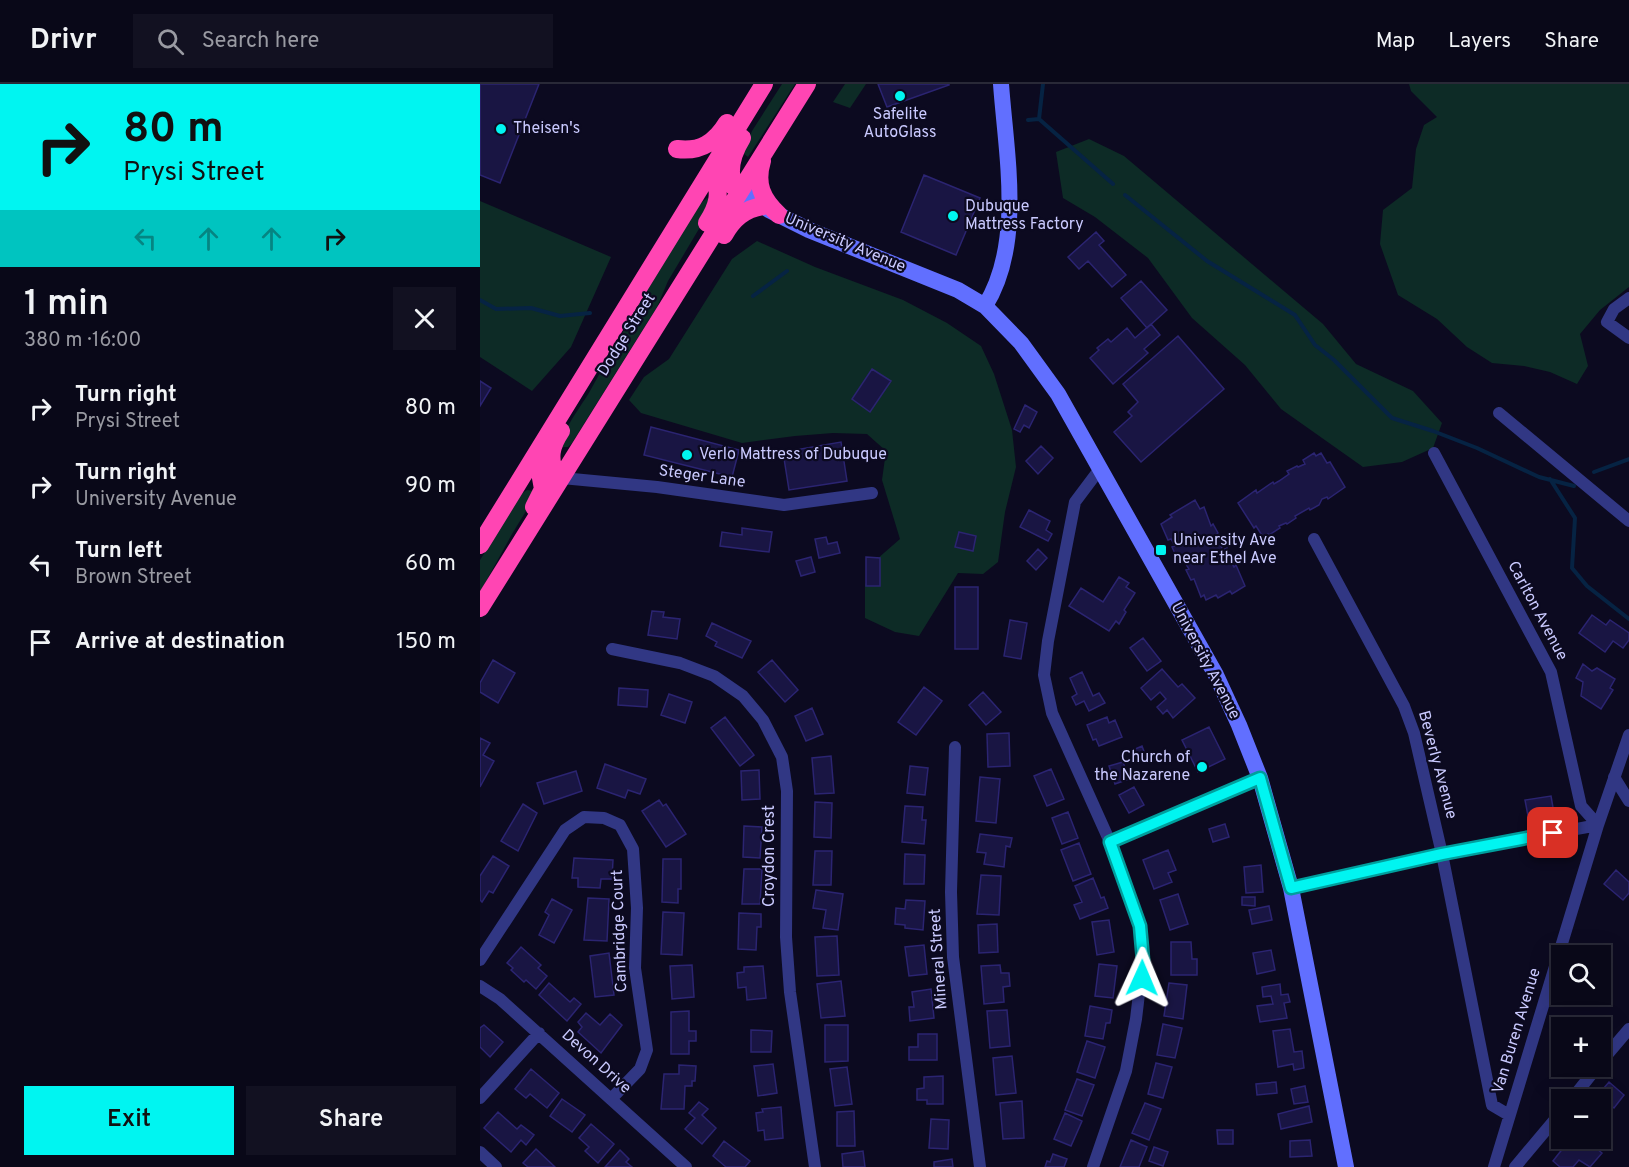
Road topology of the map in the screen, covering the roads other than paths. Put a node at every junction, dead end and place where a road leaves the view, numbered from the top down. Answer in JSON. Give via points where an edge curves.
{"nodes":[{"id":1,"x":752,"y":84,"type":"edge"},
{"id":2,"x":764,"y":84,"type":"edge"},
{"id":3,"x":777,"y":84,"type":"edge"},
{"id":4,"x":807,"y":84,"type":"edge"},
{"id":5,"x":1000,"y":84,"type":"edge"},
{"id":6,"x":768,"y":144,"type":"junction"},
{"id":7,"x":677,"y":149,"type":"dead end"},
{"id":8,"x":712,"y":172,"type":"junction"},
{"id":9,"x":737,"y":189,"type":"junction"},
{"id":10,"x":771,"y":210,"type":"junction"},
{"id":11,"x":1629,"y":298,"type":"edge"},
{"id":12,"x":985,"y":306,"type":"junction"},
{"id":13,"x":661,"y":316,"type":"junction"},
{"id":14,"x":1629,"y":338,"type":"edge"},
{"id":15,"x":602,"y":346,"type":"junction"},
{"id":16,"x":1499,"y":414,"type":"dead end"},
{"id":17,"x":1434,"y":453,"type":"dead end"},
{"id":18,"x":547,"y":470,"type":"junction"},
{"id":19,"x":1099,"y":470,"type":"junction"},
{"id":20,"x":872,"y":493,"type":"dead end"},
{"id":21,"x":1629,"y":521,"type":"edge"},
{"id":22,"x":1314,"y":539,"type":"dead end"},
{"id":23,"x":480,"y":545,"type":"edge"},
{"id":24,"x":492,"y":589,"type":"junction"},
{"id":25,"x":480,"y":608,"type":"edge"},
{"id":26,"x":612,"y":650,"type":"dead end"},
{"id":27,"x":1629,"y":735,"type":"edge"},
{"id":28,"x":955,"y":747,"type":"dead end"},
{"id":29,"x":1625,"y":760,"type":"edge"},
{"id":30,"x":1614,"y":777,"type":"junction"},
{"id":31,"x":1260,"y":778,"type":"junction"},
{"id":32,"x":1629,"y":801,"type":"edge"},
{"id":33,"x":1598,"y":825,"type":"junction"},
{"id":34,"x":1110,"y":842,"type":"junction"},
{"id":35,"x":1442,"y":854,"type":"junction"},
{"id":36,"x":1291,"y":888,"type":"junction"},
{"id":37,"x":480,"y":960,"type":"edge"},
{"id":38,"x":480,"y":986,"type":"edge"},
{"id":39,"x":1629,"y":1029,"type":"edge"},
{"id":40,"x":539,"y":1033,"type":"junction"},
{"id":41,"x":1611,"y":1051,"type":"edge"},
{"id":42,"x":1589,"y":1077,"type":"edge"},
{"id":43,"x":1580,"y":1089,"type":"edge"},
{"id":44,"x":480,"y":1098,"type":"edge"},
{"id":45,"x":612,"y":1098,"type":"junction"},
{"id":46,"x":1509,"y":1114,"type":"junction"},
{"id":47,"x":1551,"y":1124,"type":"edge"},
{"id":48,"x":480,"y":1152,"type":"edge"},
{"id":49,"x":496,"y":1167,"type":"edge"},
{"id":50,"x":687,"y":1167,"type":"edge"},
{"id":51,"x":815,"y":1167,"type":"edge"},
{"id":52,"x":980,"y":1167,"type":"edge"},
{"id":53,"x":1093,"y":1167,"type":"edge"},
{"id":54,"x":1346,"y":1167,"type":"edge"},
{"id":55,"x":1494,"y":1167,"type":"edge"},
{"id":56,"x":1515,"y":1167,"type":"edge"}],
"edges":[{"from":1,"to":7,"type":"highway","via":[[716,140],[694,149]]},
{"from":2,"to":8,"type":"highway","name":"Dodge Street"},
{"from":3,"to":9,"type":"highway","via":[[734,152],[730,175]]},
{"from":4,"to":6,"type":"highway","name":"Dodge Street"},
{"from":5,"to":12,"type":"main road","via":[[1009,220],[1001,275]]},
{"from":6,"to":9,"type":"highway","name":"Dodge Street"},
{"from":6,"to":10,"type":"highway","via":[[759,182]]},
{"from":8,"to":9,"type":"main road","name":"University Avenue"},
{"from":8,"to":13,"type":"highway","via":[[719,191],[716,208],[685,259]]},
{"from":8,"to":15,"type":"highway","name":"Dodge Street"},
{"from":9,"to":10,"type":"main road","name":"University Avenue"},
{"from":9,"to":13,"type":"highway","name":"Dodge Street"},
{"from":10,"to":12,"type":"main road","name":"University Avenue","via":[[809,230],[958,290]]},
{"from":10,"to":13,"type":"highway","via":[[747,210],[734,219],[686,295]]},
{"from":11,"to":14,"type":"street","via":[[1614,309],[1607,322]]},
{"from":12,"to":19,"type":"main road","name":"University Avenue","via":[[1004,323],[1044,373]]},
{"from":13,"to":18,"type":"highway","name":"Dodge Street"},
{"from":15,"to":18,"type":"highway","name":"Dodge Street"},
{"from":15,"to":18,"type":"highway","via":[[580,402],[555,440]]},
{"from":16,"to":21,"type":"street"},
{"from":17,"to":33,"type":"street","name":"Carlton Avenue","via":[[1551,672],[1581,806]]},
{"from":18,"to":20,"type":"street","name":"Steger Lane","via":[[784,505]]},
{"from":18,"to":23,"type":"highway","name":"Dodge Street"},
{"from":18,"to":24,"type":"highway","name":"Dodge Street"},
{"from":18,"to":24,"type":"highway","via":[[543,489],[511,544]]},
{"from":19,"to":31,"type":"main road","name":"University Avenue","via":[[1216,675]]},
{"from":19,"to":34,"type":"street","via":[[1075,502],[1044,675],[1052,712]]},
{"from":22,"to":35,"type":"street","name":"Beverly Avenue","via":[[1404,706]]},
{"from":24,"to":25,"type":"highway","name":"Dodge Street"},
{"from":26,"to":51,"type":"street","name":"Croydon Crest","via":[[680,663],[714,676],[743,696],[763,720],[782,757],[787,791],[786,937]]},
{"from":27,"to":29,"type":"street","name":"Van Buren Avenue"},
{"from":28,"to":52,"type":"street","name":"Mineral Street","via":[[953,957]]},
{"from":29,"to":30,"type":"street","name":"Van Buren Avenue"},
{"from":30,"to":32,"type":"street"},
{"from":30,"to":33,"type":"street","name":"Van Buren Avenue"},
{"from":31,"to":34,"type":"street"},
{"from":31,"to":36,"type":"main road","name":"University Avenue"},
{"from":33,"to":35,"type":"street"},
{"from":33,"to":46,"type":"street","name":"Van Buren Avenue"},
{"from":34,"to":53,"type":"street","via":[[1140,926],[1143,960],[1126,1071]]},
{"from":35,"to":36,"type":"street"},
{"from":35,"to":46,"type":"street","name":"Beverly Avenue","via":[[1492,1105]]},
{"from":36,"to":54,"type":"main road","name":"University Avenue"},
{"from":37,"to":45,"type":"street","name":"Cambridge Court","via":[[565,830],[584,817],[604,818],[620,825],[633,849],[637,908],[635,968],[647,1050],[640,1069]]},
{"from":38,"to":40,"type":"street","name":"Devon Drive"},
{"from":39,"to":41,"type":"street"},
{"from":40,"to":44,"type":"street"},
{"from":40,"to":45,"type":"street","name":"Devon Drive"},
{"from":42,"to":43,"type":"street"},
{"from":45,"to":50,"type":"street","name":"Devon Drive"},
{"from":46,"to":55,"type":"street","name":"Van Buren Avenue"},
{"from":47,"to":56,"type":"street"},
{"from":48,"to":49,"type":"street"}]}
